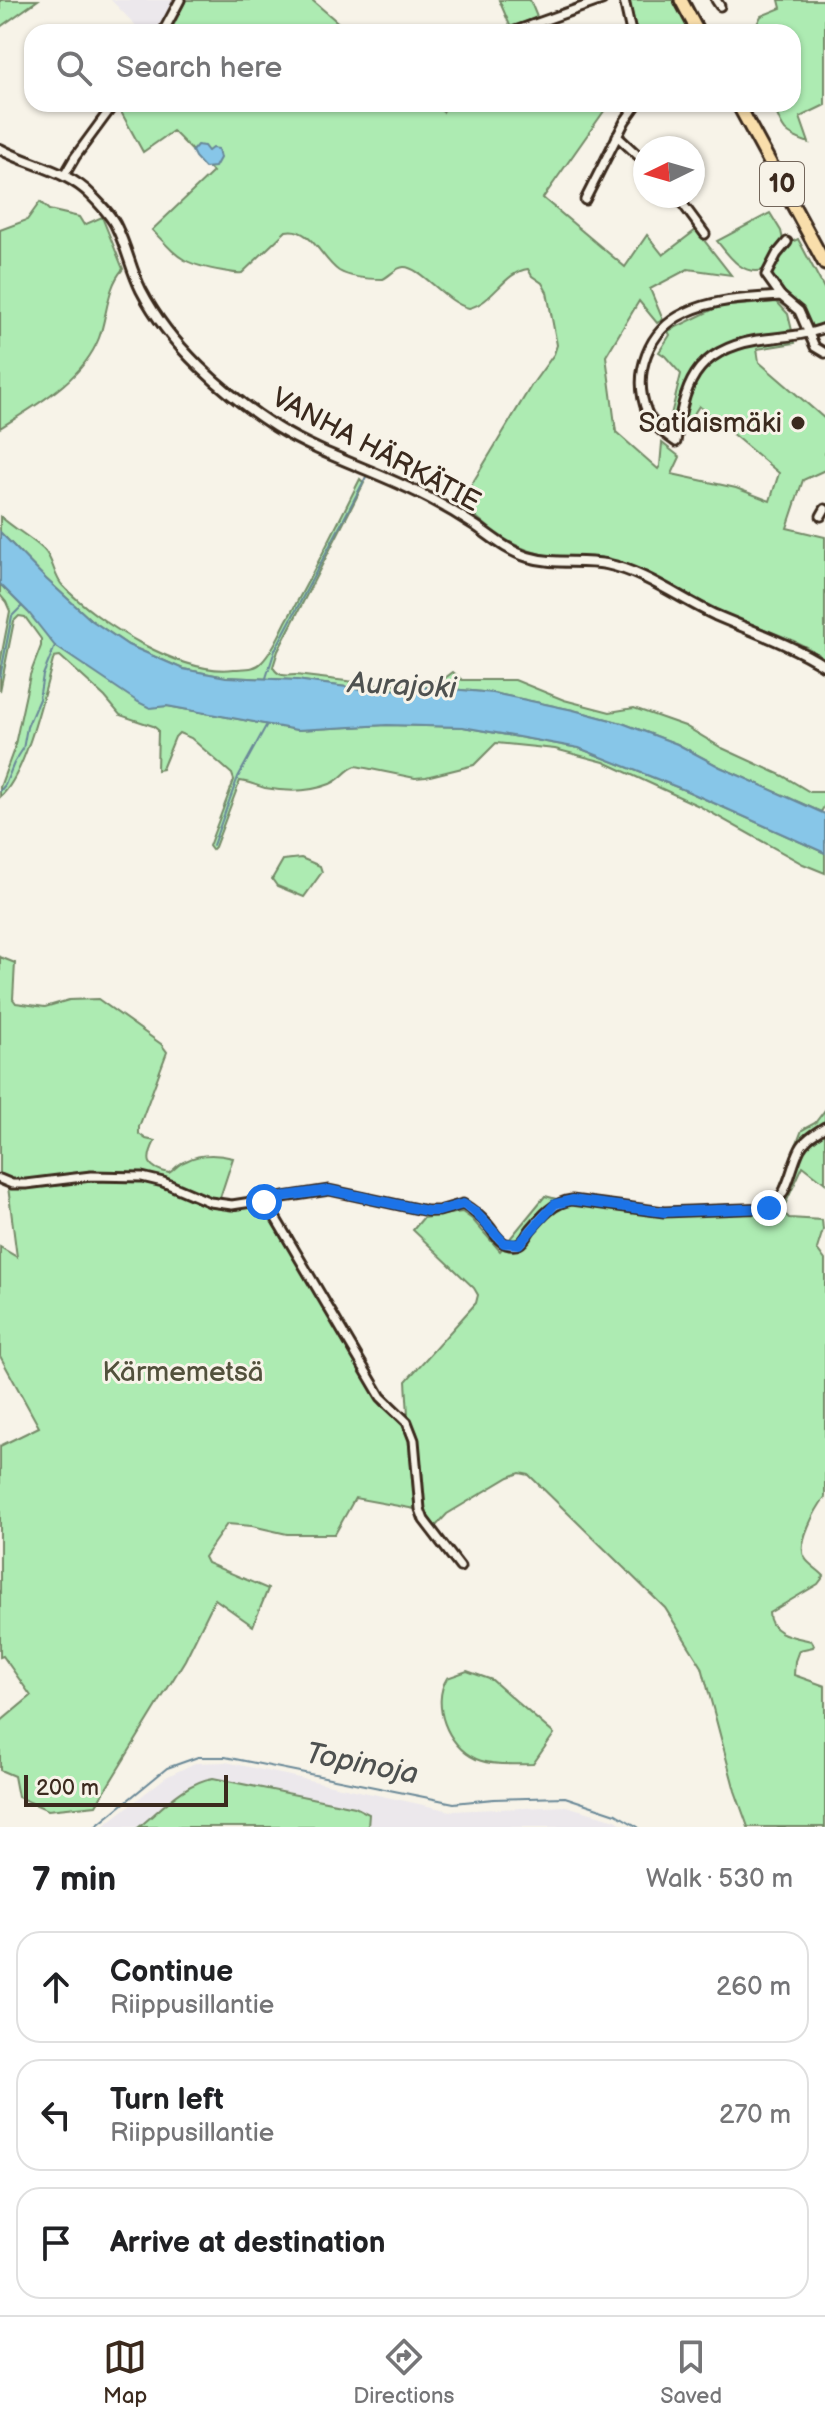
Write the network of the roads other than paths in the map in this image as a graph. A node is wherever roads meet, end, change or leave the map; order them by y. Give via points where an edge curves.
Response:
1 (180, 0) edge
2 (602, 0) edge
3 (624, 0) edge
4 (681, 0) edge
5 (167, 24) edge
6 (534, 24) edge
7 (629, 24) edge
8 (694, 24) edge
9 (108, 112) edge
10 (632, 112) edge
11 (742, 112) edge
12 (617, 136) junction
13 (0, 149) edge
14 (633, 151) edge
15 (64, 176) junction
16 (585, 200) dead end
17 (686, 208) edge
18 (705, 234) dead end
19 (787, 242) dead end
20 (825, 264) edge
21 (781, 296) junction
22 (825, 328) edge
23 (809, 333) junction
24 (825, 353) edge
25 (825, 666) edge
26 (825, 1127) edge
27 (0, 1179) edge
28 (264, 1202) junction
29 (460, 1567) dead end

1 - 5 street
2 - 6 street
3 - 7 street
4 - 8 highway
9 - 15 street
10 - 12 street
11 - 20 highway, 10
12 - 14 street
12 - 16 street
13 - 15 street, VANHA HÄRKÄTIE
15 - 25 street, VANHA HÄRKÄTIE via 91,194 116,224 142,292 179,344 235,398 279,428 429,498 526,557 606,564 634,574
17 - 18 street
19 - 21 street via 766,275
21 - 23 street via 799,311
21 - 23 street via 708,305 664,325 640,373 646,410 660,430 676,442 686,390 698,368 737,345
22 - 23 street
23 - 24 street via 815,347
26 - 28 street via 800,1147 785,1188 769,1208 664,1212 562,1201 519,1244 504,1243 463,1204 427,1211 329,1190
27 - 28 street via 26,1184 91,1176 142,1177 210,1202
28 - 29 street via 381,1397 411,1429 420,1509

